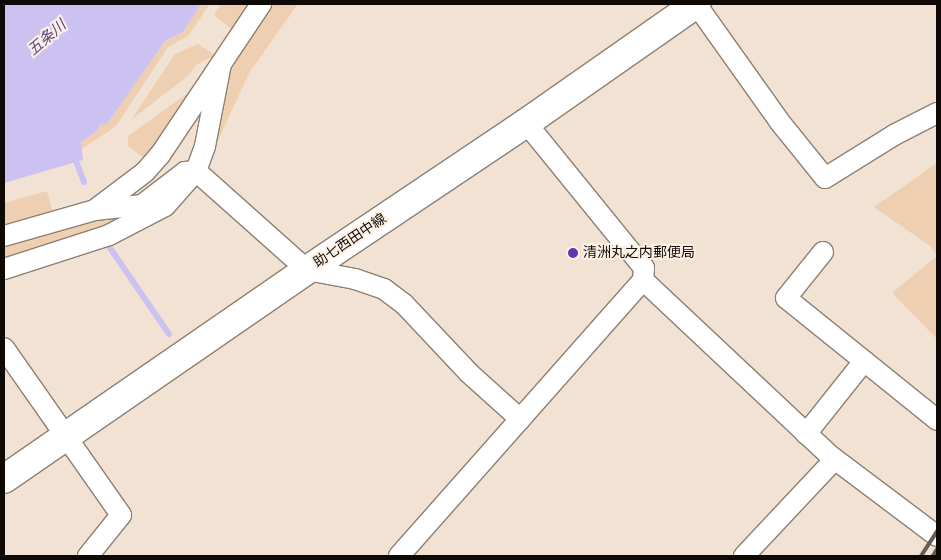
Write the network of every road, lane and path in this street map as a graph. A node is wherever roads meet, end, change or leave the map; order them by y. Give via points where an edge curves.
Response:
1 (261, 4) edge
2 (696, 4) edge
3 (221, 64) junction
4 (937, 113) edge
5 (526, 123) junction
6 (196, 171) junction
7 (94, 210) junction
8 (4, 236) edge
9 (822, 252) dead end
10 (4, 269) edge
11 (307, 270) junction
12 (643, 280) junction
13 (4, 348) edge
14 (864, 361) junction
15 (520, 419) junction
16 (937, 420) edge
17 (806, 434) junction
18 (66, 436) junction
19 (834, 460) junction
20 (4, 480) edge
21 (937, 536) edge
22 (88, 556) edge
23 (399, 556) edge
24 (744, 556) edge

1 - 3 street
2 - 4 street via 779,121 825,178
2 - 5 main road, 助七西田中線
3 - 6 street via 205,146
3 - 7 street via 160,155 144,172
5 - 11 main road, 助七西田中線
5 - 12 street via 644,268
6 - 7 street via 185,172 142,205
6 - 10 street via 165,206 141,220 109,235
6 - 11 street
7 - 8 street
9 - 14 street via 786,298
11 - 15 street via 355,279 384,289 404,304 469,373
11 - 18 main road, 助七西田中線
12 - 15 street
12 - 17 street
13 - 18 street
14 - 16 street
14 - 17 street
15 - 23 street
17 - 19 street
18 - 20 main road, 助七西田中線
18 - 22 street via 121,515
19 - 21 street
19 - 24 street

